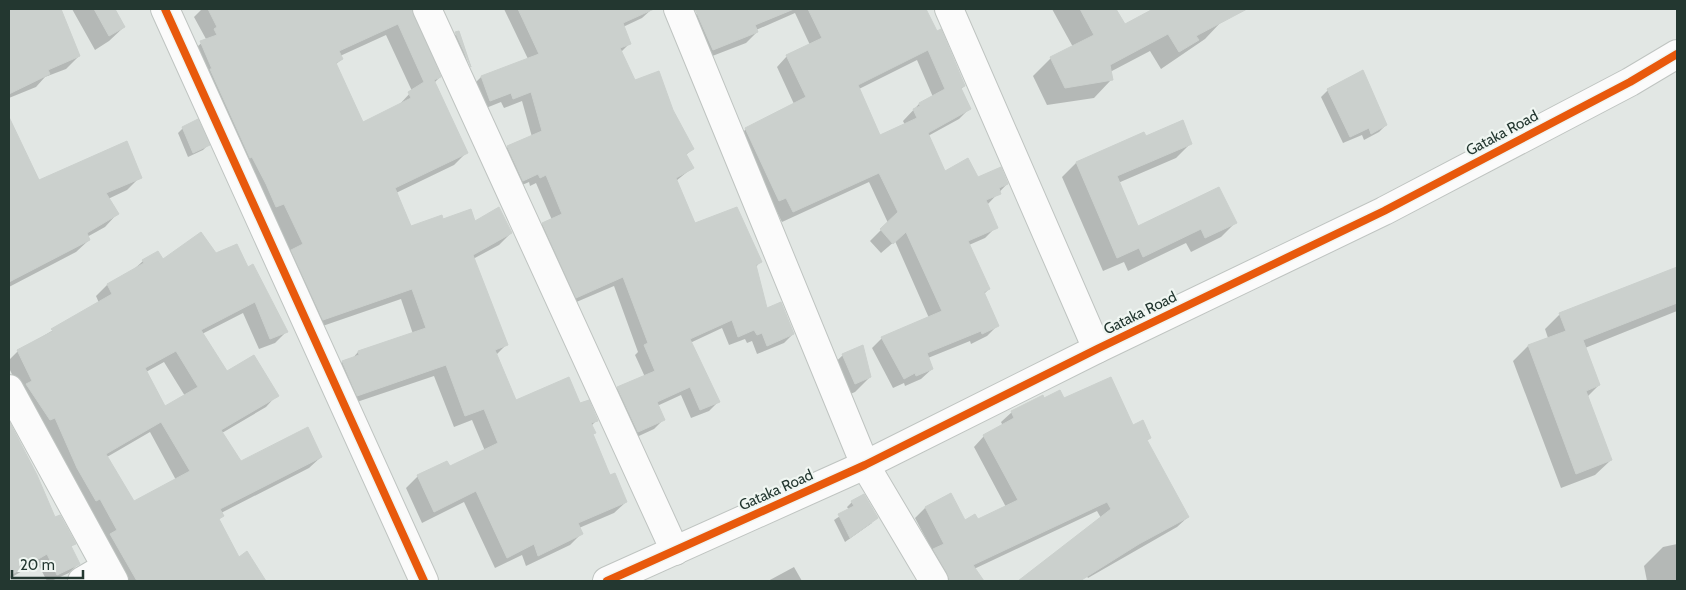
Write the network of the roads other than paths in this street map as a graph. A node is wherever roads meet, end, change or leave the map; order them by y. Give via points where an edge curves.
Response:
1 (165, 9) edge
2 (427, 9) edge
3 (678, 9) edge
4 (949, 9) edge
5 (1677, 54) edge
6 (1097, 349) junction
7 (9, 389) edge
8 (865, 465) junction
9 (675, 550) junction
10 (110, 574) edge
11 (82, 581) edge
12 (424, 581) edge
13 (607, 581) edge
14 (934, 581) edge

1 - 12 street
2 - 9 street
3 - 8 street
4 - 6 street
5 - 6 street, Gataka Road via 1384,211
6 - 8 street, Gataka Road
7 - 10 street
8 - 9 street, Gataka Road
8 - 14 street
9 - 13 street, Gataka Road
10 - 11 street

